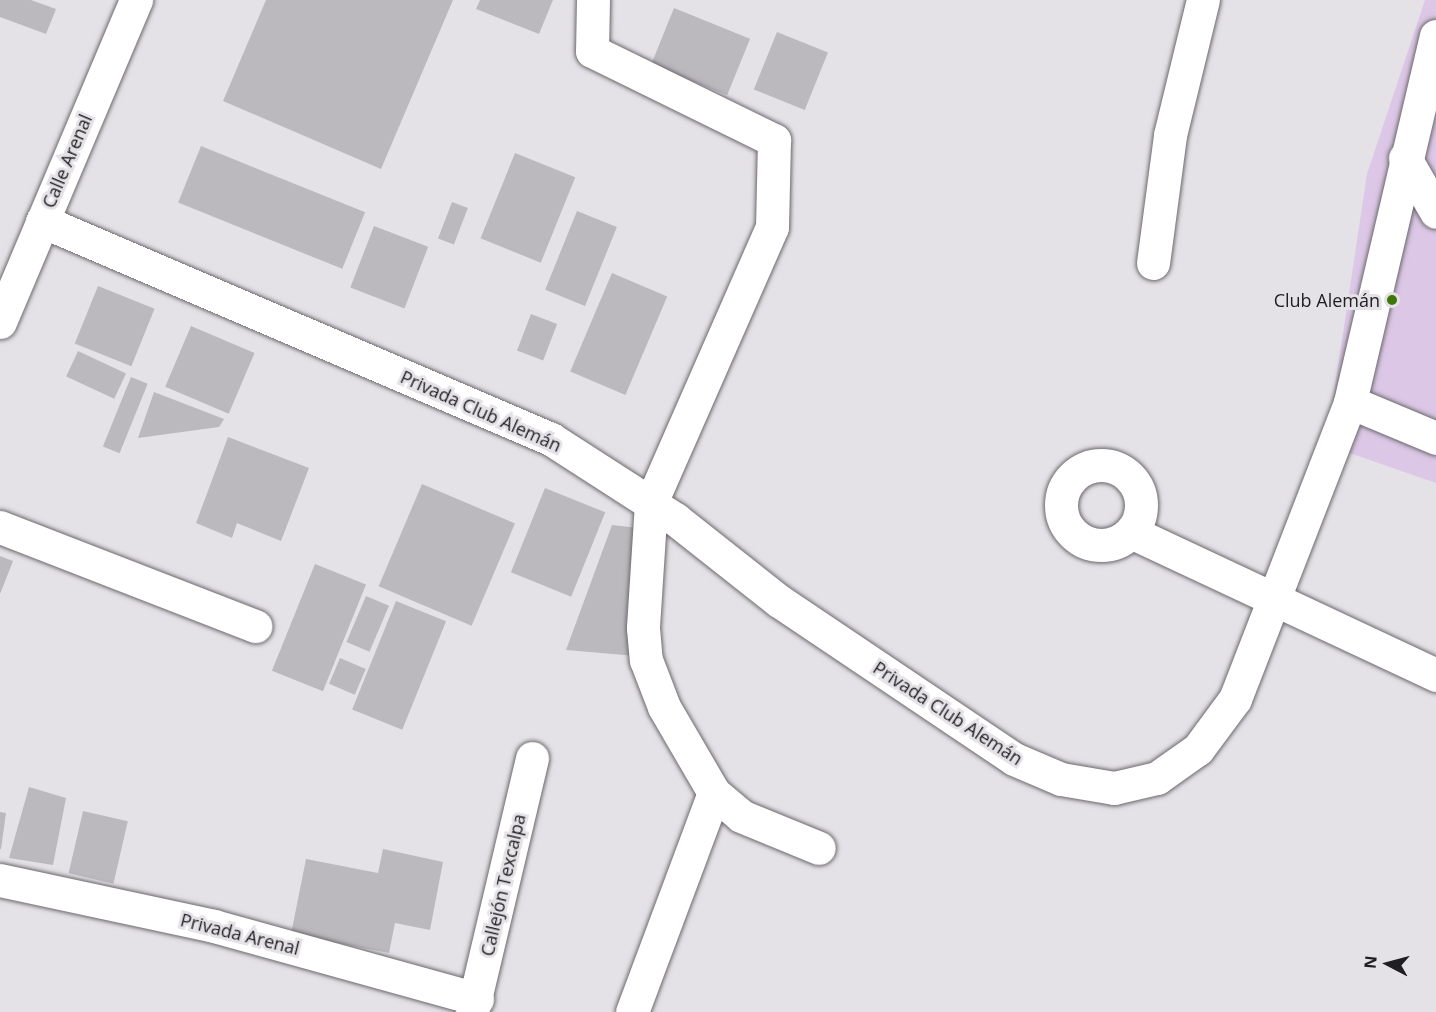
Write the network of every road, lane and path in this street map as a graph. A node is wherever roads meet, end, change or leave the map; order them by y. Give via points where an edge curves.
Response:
1 (136, 0) edge
2 (593, 0) edge
3 (1203, 0) edge
4 (1436, 36) edge
5 (1405, 158) junction
6 (1436, 212) edge
7 (42, 221) junction
8 (1153, 263) dead end
9 (0, 322) edge
10 (1350, 402) junction
11 (1436, 438) edge
12 (651, 503) junction
13 (0, 527) edge
14 (1133, 533) dead end
15 (1270, 602) junction
16 (255, 626) dead end
17 (1436, 675) edge
18 (532, 758) dead end
19 (714, 793) junction
20 (819, 849) dead end
21 (0, 880) edge
22 (475, 1005) edge
23 (632, 1012) edge

1 - 7 street, Calle Arenal
2 - 12 street via 591,51 774,140 772,227
3 - 8 street via 1170,135
4 - 5 street, Privada Club Alemán
5 - 6 street
5 - 10 street, Privada Club Alemán
7 - 9 street, Calle Arenal
7 - 12 street, Privada Club Alemán via 551,439
10 - 11 street
10 - 15 street, Privada Club Alemán
12 - 15 street, Privada Club Alemán via 779,601 1014,759 1061,779 1114,788 1158,778 1198,749 1236,699
12 - 19 street via 646,660 664,707
13 - 16 street
14 - 15 street
15 - 17 street
18 - 22 street, Callejón Texcalpa
19 - 20 street via 741,816
19 - 23 street
21 - 22 street, Privada Arenal via 214,926

